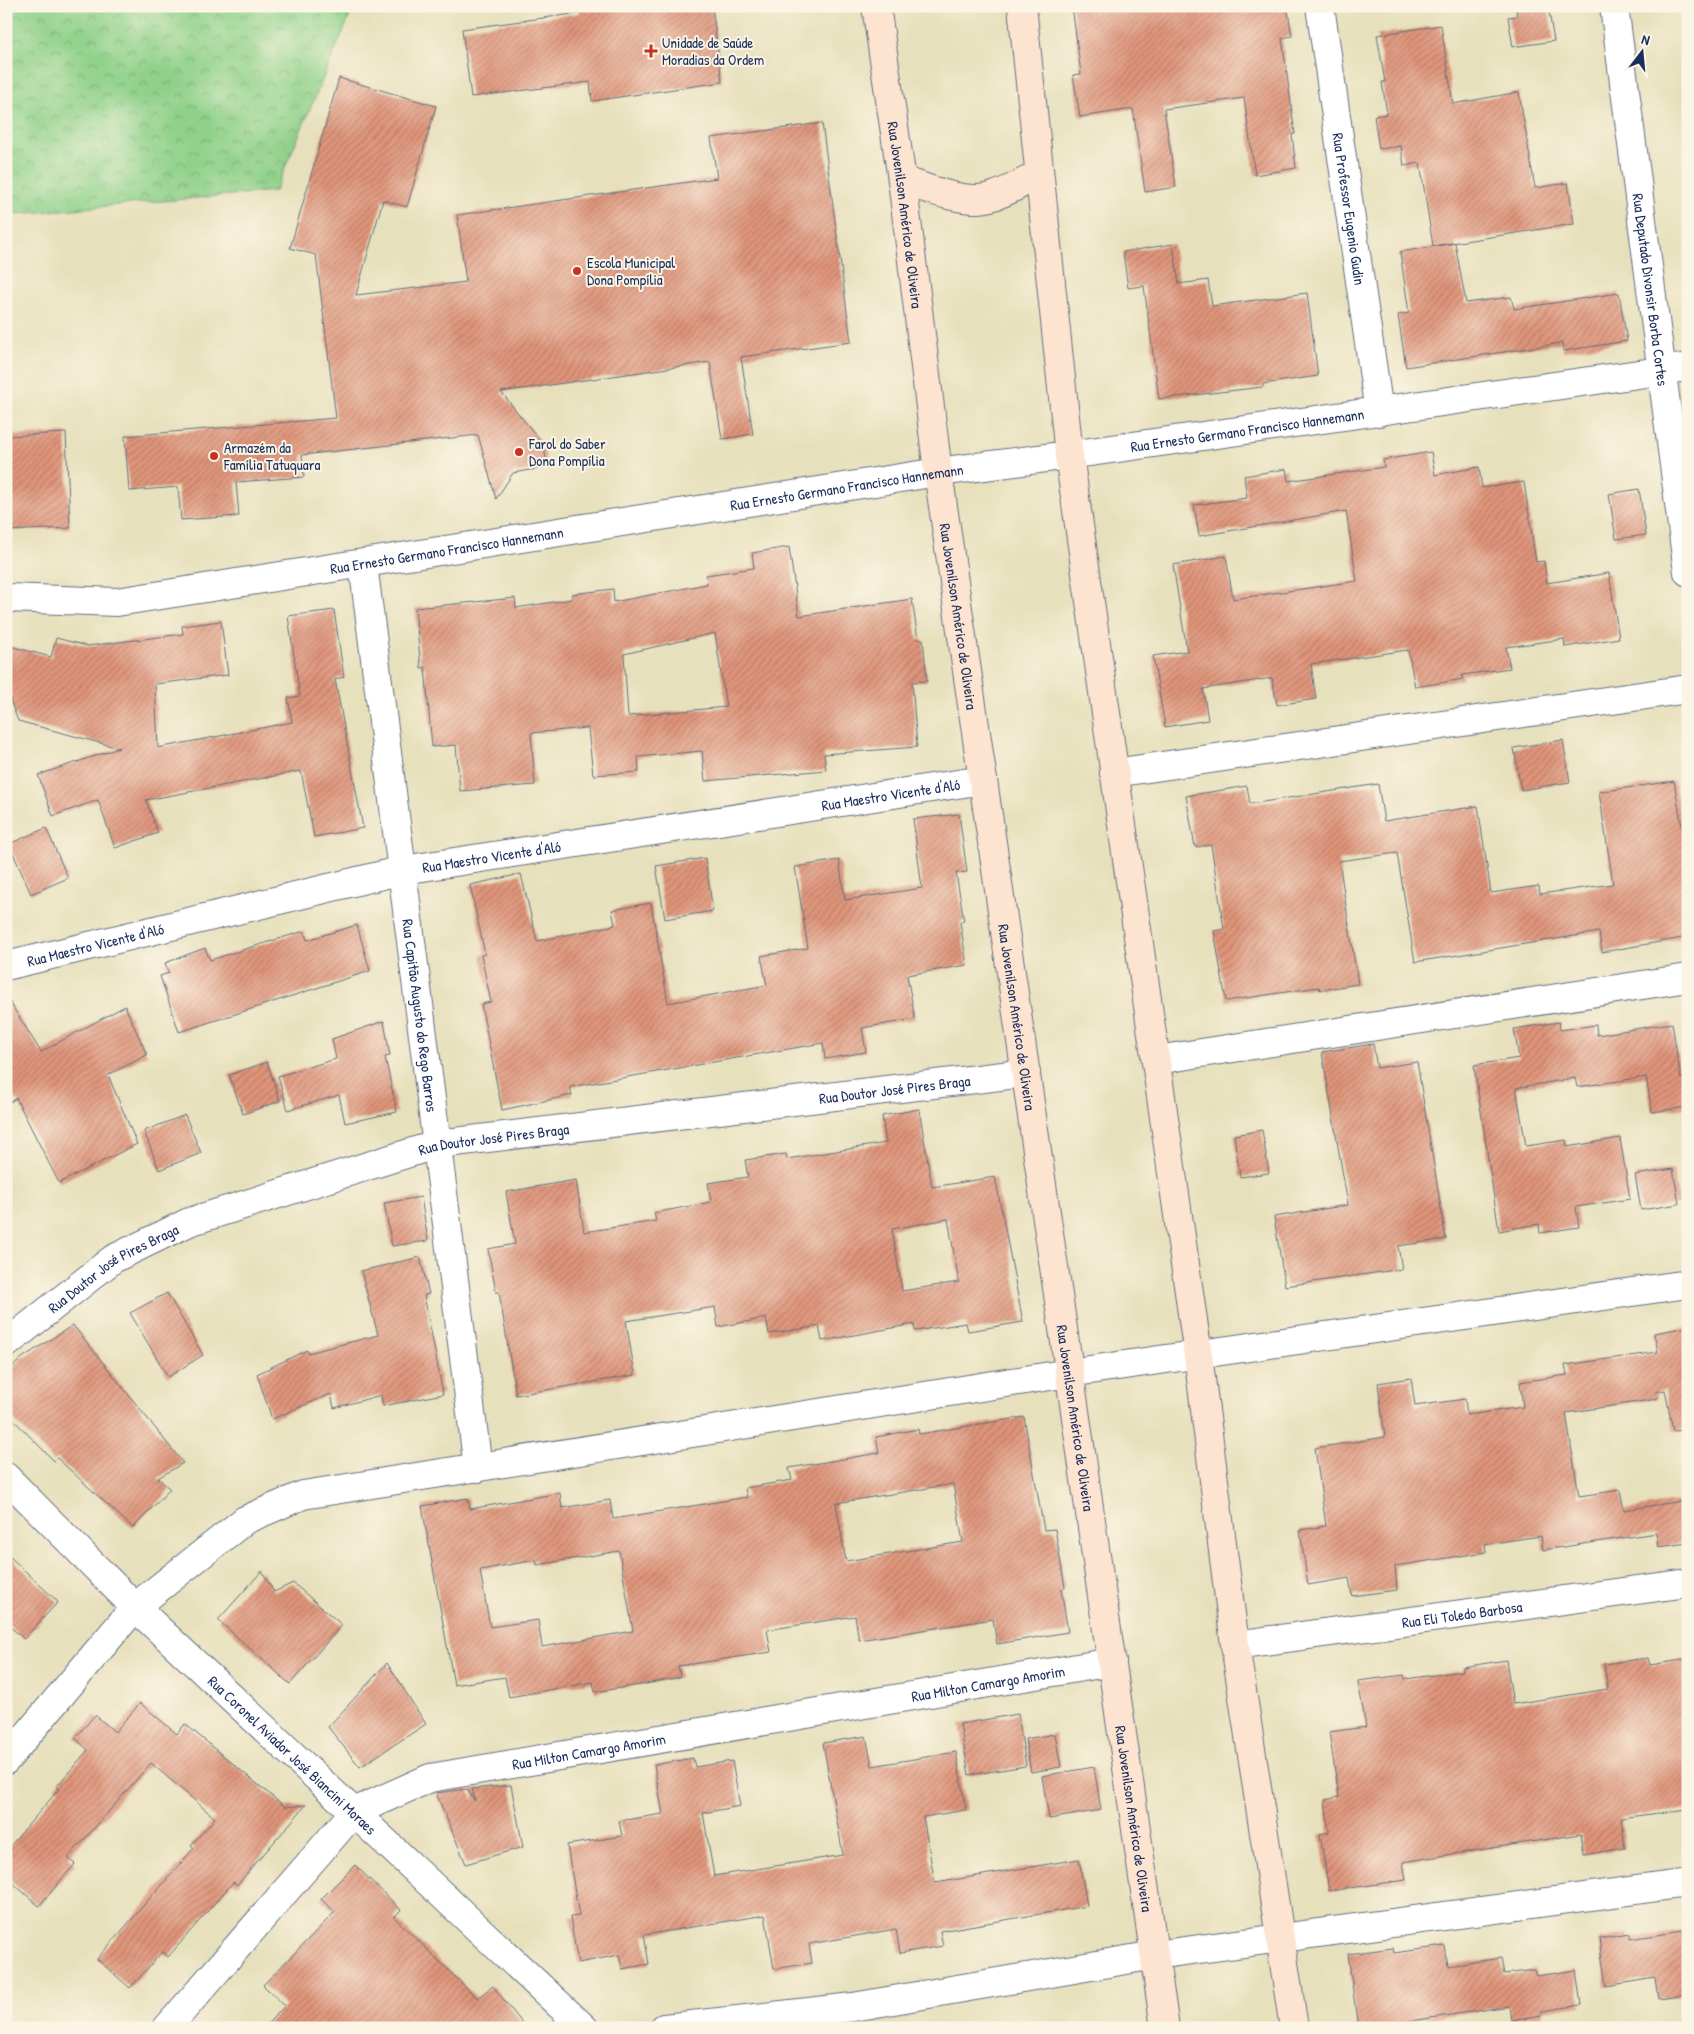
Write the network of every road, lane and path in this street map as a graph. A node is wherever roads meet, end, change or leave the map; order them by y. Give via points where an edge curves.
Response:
1 (876, 6) edge
2 (1022, 6) edge
3 (1320, 6) edge
4 (1614, 6) edge
5 (1040, 174) junction
6 (902, 180) junction
7 (1688, 367) edge
8 (1661, 370) junction
9 (1379, 412) junction
10 (1069, 455) junction
11 (938, 472) junction
12 (364, 564) junction
13 (1688, 572) edge
14 (6, 598) edge
15 (1688, 689) edge
16 (1114, 773) junction
17 (983, 780) junction
18 (403, 870) junction
19 (6, 966) edge
20 (1688, 978) edge
21 (1156, 1060) junction
22 (1026, 1073) junction
23 (438, 1144) junction
24 (1688, 1284) edge
25 (6, 1344) edge
26 (1198, 1355) junction
27 (1069, 1373) junction
28 (478, 1468) junction
29 (6, 1477) edge
30 (1688, 1583) edge
31 (134, 1607) junction
32 (1235, 1645) junction
33 (1112, 1662) junction
34 (6, 1760) edge
35 (354, 1812) junction
36 (1688, 1883) edge
37 (1282, 1939) junction
38 (1155, 1955) junction
39 (854, 2017) edge
40 (167, 2028) edge
41 (584, 2028) edge
42 (664, 2028) edge
43 (1165, 2028) edge
44 (1294, 2028) edge

1 - 6 main road, Rua Jovenilson Américo de Oliveira
2 - 5 main road
3 - 9 street, Rua Professor Eugenio Gudin
4 - 8 street, Rua Deputado Divonsir Borba Cortes
5 - 6 main road via 1010,190 984,198 950,196
5 - 10 main road
6 - 11 main road, Rua Jovenilson Américo de Oliveira
7 - 8 street, Rua Ernesto Germano Francisco Hannemann
8 - 9 street, Rua Ernesto Germano Francisco Hannemann
8 - 13 street, Rua Deputado Divonsir Borba Cortes
9 - 10 street, Rua Ernesto Germano Francisco Hannemann
10 - 11 street, Rua Ernesto Germano Francisco Hannemann
10 - 16 main road
11 - 12 street, Rua Ernesto Germano Francisco Hannemann
11 - 17 main road, Rua Jovenilson Américo de Oliveira
12 - 14 street, Rua Ernesto Germano Francisco Hannemann via 117,602
12 - 18 street, Rua Capitão Augusto do Rego Barros
15 - 16 street
16 - 21 main road
17 - 18 street, Rua Maestro Vicente d'Aló
17 - 22 main road, Rua Jovenilson Américo de Oliveira
18 - 19 street, Rua Maestro Vicente d'Aló
18 - 23 street, Rua Capitão Augusto do Rego Barros
20 - 21 street
21 - 26 main road
22 - 23 street, Rua Doutor José Pires Braga
22 - 27 main road, Rua Jovenilson Américo de Oliveira
23 - 25 street, Rua Doutor José Pires Braga via 190,1222 113,1259
23 - 28 street, Rua Capitão Augusto do Rego Barros
24 - 26 street
26 - 27 street
26 - 32 main road
27 - 28 street
27 - 33 main road, Rua Jovenilson Américo de Oliveira
28 - 31 street via 303,1495 246,1520
29 - 31 street, Rua Coronel Aviador José Biancini Moraes
30 - 32 street, Rua Eli Toledo Barbosa
31 - 34 street
31 - 35 street, Rua Coronel Aviador José Biancini Moraes
32 - 37 main road
33 - 35 street, Rua Milton Camargo Amorim via 430,1778
33 - 38 main road, Rua Jovenilson Américo de Oliveira
35 - 40 street, Rua Milton Camargo Amorim
35 - 41 street, Rua Coronel Aviador José Biancini Moraes
36 - 37 street
37 - 38 street
37 - 44 main road
38 - 39 street
38 - 43 main road, Rua Jovenilson Américo de Oliveira
39 - 42 street

